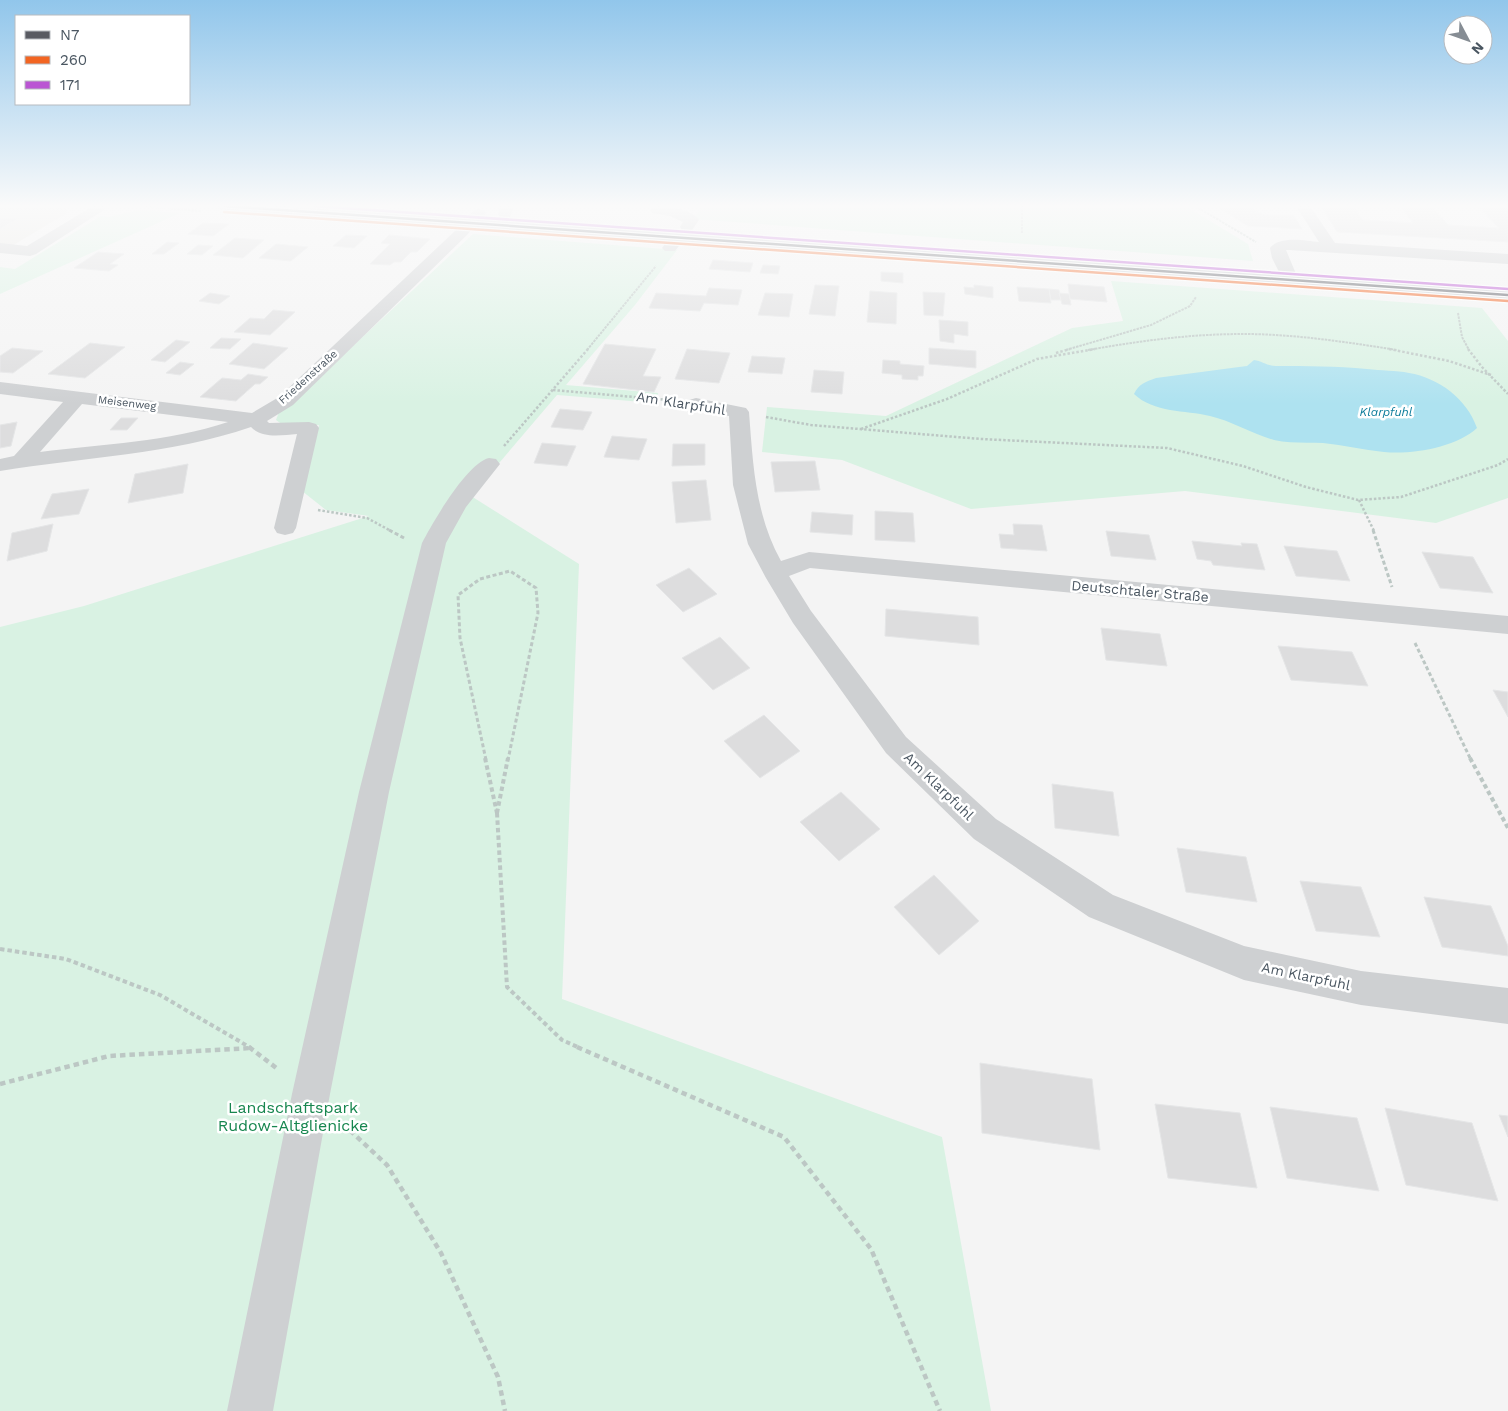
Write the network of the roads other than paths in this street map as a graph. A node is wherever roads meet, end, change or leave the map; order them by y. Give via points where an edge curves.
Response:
1 (419, 272) edge
2 (1252, 272) edge
3 (1288, 274) junction
4 (1508, 282) edge
5 (1508, 296) edge
6 (0, 388) edge
7 (78, 397) junction
8 (696, 404) road end
9 (255, 419) junction
10 (21, 462) junction
11 (489, 464) road end
12 (0, 466) edge
13 (285, 528) dead end
14 (774, 572) junction
15 (1508, 625) edge
16 (1508, 1006) edge
17 (250, 1411) edge

1 - 9 street, Friedenstraße via 286,400
2 - 3 main road
3 - 4 main road
3 - 5 main road
6 - 7 street, Meisenweg
7 - 9 street, Meisenweg
7 - 10 street
8 - 14 street, Am Klarpfuhl via 739,412 744,485 760,544
9 - 10 street, Friedenstraße via 178,440
9 - 13 street, Meisenweg via 264,429 309,428
10 - 12 street, Friedenstraße
11 - 17 street via 472,482 443,524 434,544 374,792
14 - 15 street, Deutschtaler Straße via 809,560
14 - 16 street, Am Klarpfuhl via 802,617 896,745 985,829 1101,906 1244,963 1361,988

